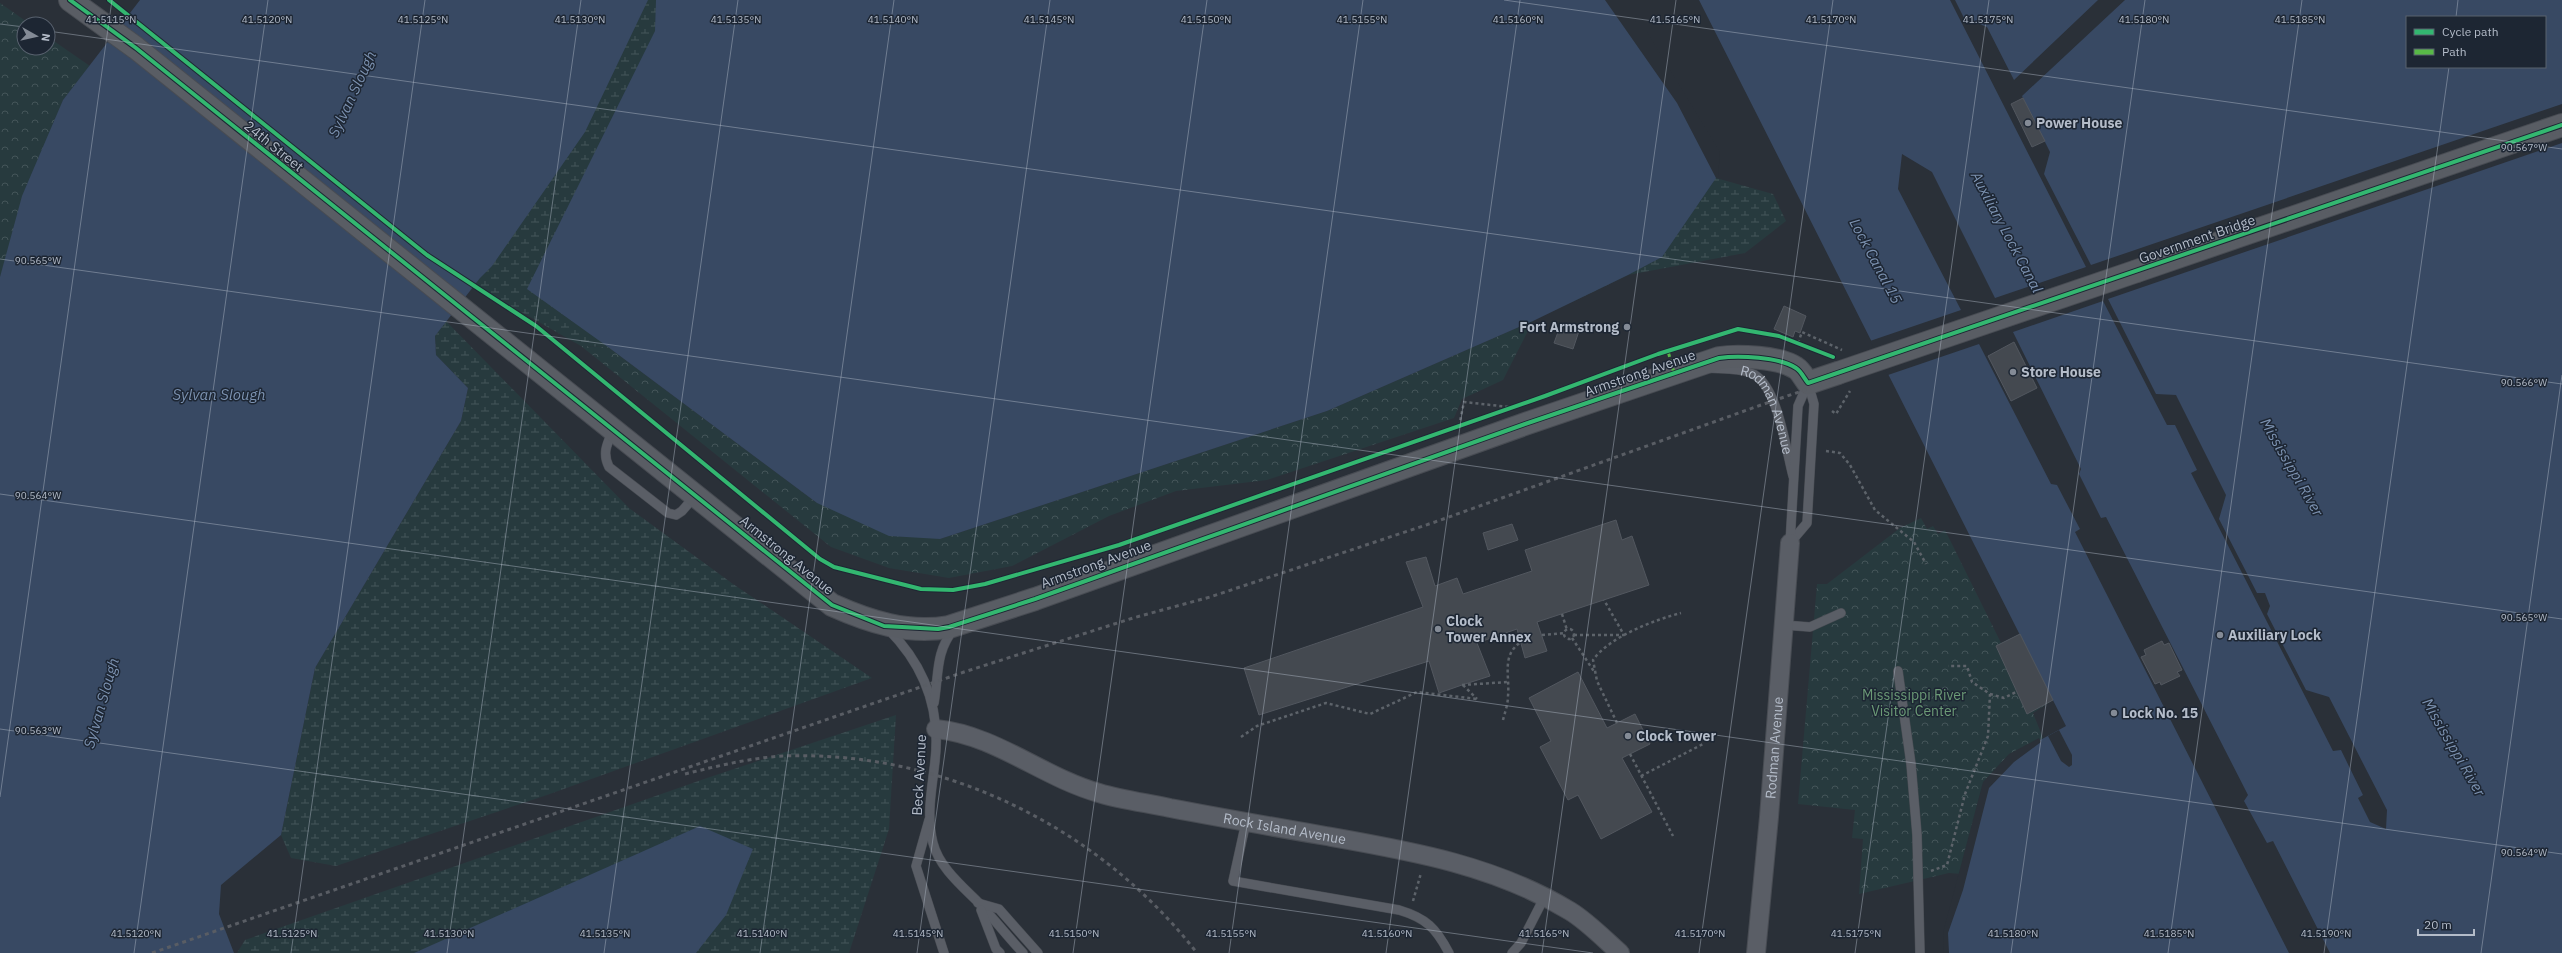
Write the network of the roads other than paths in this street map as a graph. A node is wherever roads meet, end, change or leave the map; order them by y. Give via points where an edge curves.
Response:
1 (70, 0) edge
2 (2562, 125) edge
3 (462, 311) joint
4 (1694, 366) junction
5 (1808, 383) junction
6 (613, 430) junction
7 (1792, 476) junction
8 (696, 495) junction
9 (1790, 543) junction
10 (1840, 613) dead end
11 (958, 624) junction
12 (1784, 625) junction
13 (884, 626) junction
14 (1898, 672) dead end
15 (934, 705) junction
16 (936, 729) junction
17 (930, 815) junction
18 (1246, 822) junction
19 (1544, 896) junction
20 (978, 903) junction
21 (944, 953) edge
22 (1000, 953) edge
23 (1023, 953) edge
24 (1038, 953) edge
25 (1449, 953) edge
26 (1512, 953) edge
27 (1620, 953) edge
28 (1756, 953) edge
29 (1920, 953) edge

1 - 3 street, 24th Street via 136,48
2 - 5 street, Government Bridge, bridge
3 - 6 street, Armstrong Avenue
4 - 5 street, Armstrong Avenue via 1728,356 1782,361 1798,369
4 - 7 lane, Rodman Avenue via 1747,372 1764,382 1774,405
4 - 11 street, Armstrong Avenue
5 - 7 lane, Rodman Avenue via 1798,406
5 - 9 lane, Rodman Avenue via 1814,404 1807,523
6 - 8 street, Armstrong Avenue
6 - 8 lane via 604,450 605,459 615,472 668,513 676,515
7 - 9 lane, Rodman Avenue
8 - 13 street, Armstrong Avenue via 832,605
9 - 12 street, Rodman Avenue
10 - 12 lane via 1810,627
11 - 13 street, Armstrong Avenue via 938,629
11 - 15 lane, Beck Avenue via 944,641 940,654
12 - 28 street, Rodman Avenue
13 - 15 lane, Beck Avenue via 904,645 916,664
14 - 29 lane via 1911,764 1917,835
15 - 16 lane, Beck Avenue
16 - 17 lane, Beck Avenue
16 - 18 street, Rock Island Avenue via 955,731 990,743 1073,785 1100,794
17 - 20 lane, Beck Avenue via 933,844 961,886
17 - 21 lane via 916,866
18 - 19 street, Rock Island Avenue via 1433,856 1501,877
18 - 25 lane via 1233,881 1420,916 1439,933
19 - 26 lane via 1521,943
19 - 27 street, Rock Island Avenue via 1572,912
20 - 22 lane via 996,949
20 - 23 lane, Beck Avenue
20 - 24 lane via 999,909

